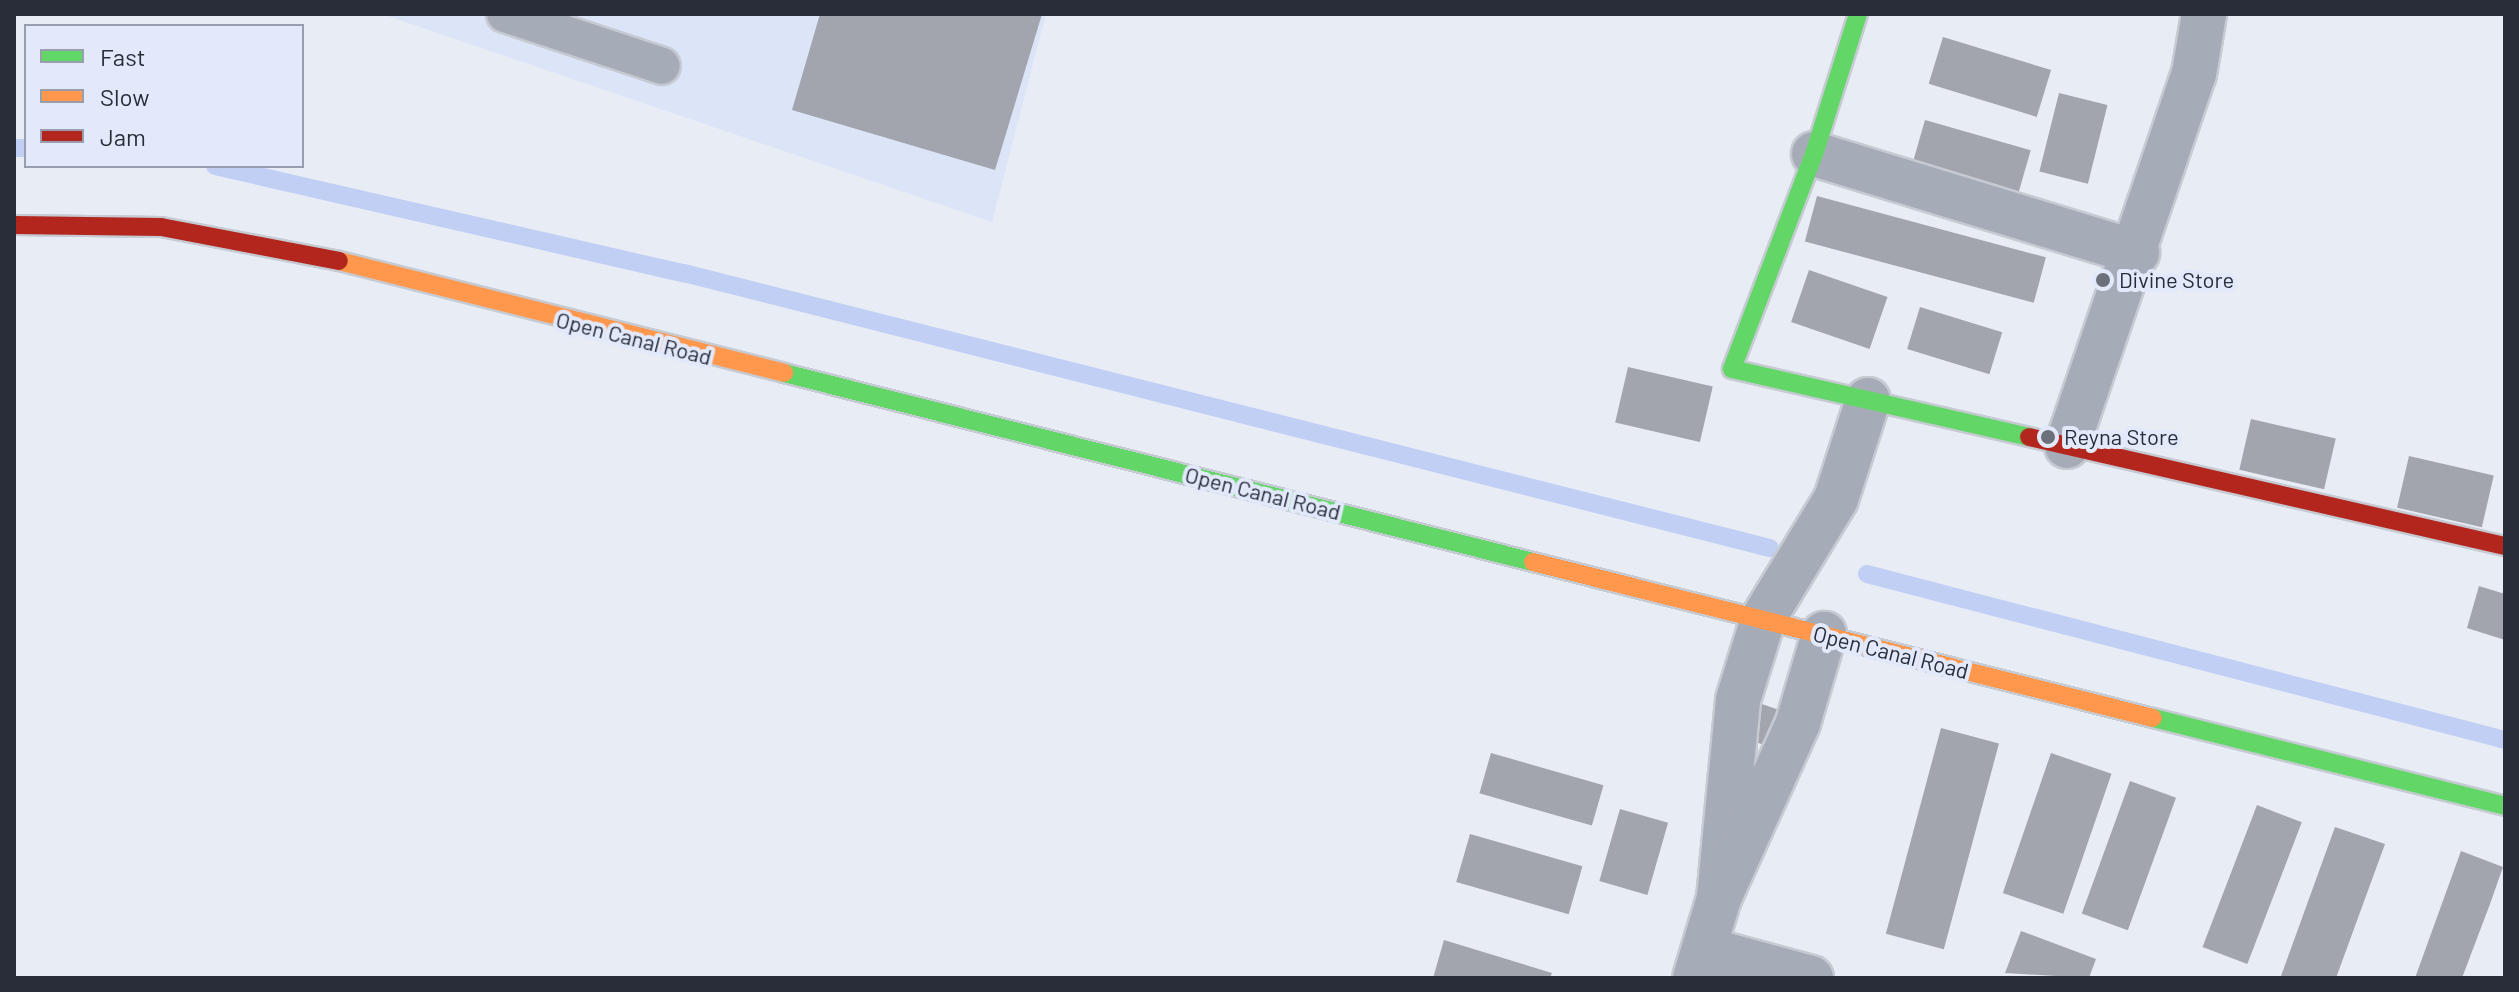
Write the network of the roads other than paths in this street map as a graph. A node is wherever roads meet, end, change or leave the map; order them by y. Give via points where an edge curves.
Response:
1 (505, 14) edge
2 (1858, 14) edge
3 (2204, 14) edge
4 (662, 66) dead end
5 (1814, 154) junction
6 (14, 225) edge
7 (2137, 253) junction
8 (1868, 400) junction
9 (2067, 446) junction
10 (2505, 546) edge
11 (1763, 619) junction
12 (1824, 634) junction
13 (2505, 806) edge
14 (1719, 898) junction
15 (1699, 964) edge
16 (1811, 978) edge

1 - 4 lane
2 - 5 street
3 - 7 street via 2194,74
5 - 7 street
5 - 8 street via 1732,369
6 - 11 street, Open Canal Road via 161,227 277,246
7 - 9 street
8 - 9 street
8 - 11 street via 1836,499
9 - 10 street
11 - 12 street, Open Canal Road
11 - 14 street via 1738,700
12 - 13 street, Open Canal Road
12 - 14 street via 1798,723
14 - 15 street
15 - 16 street

